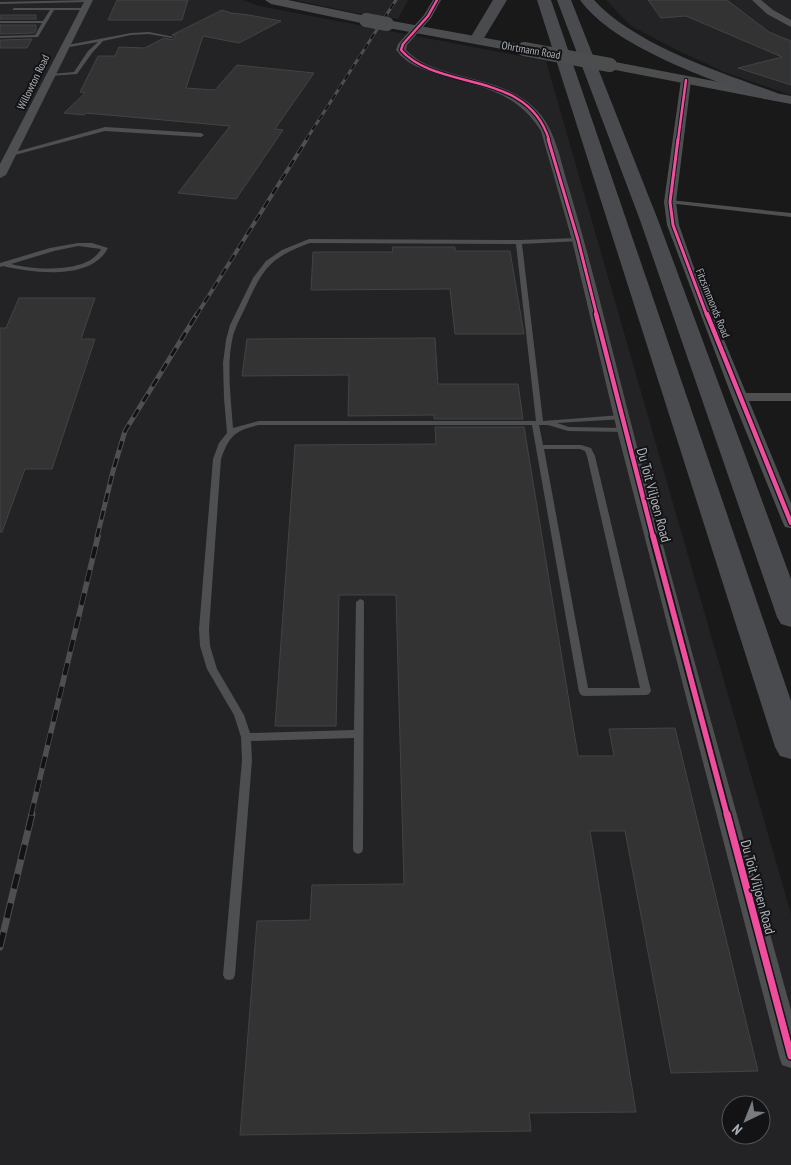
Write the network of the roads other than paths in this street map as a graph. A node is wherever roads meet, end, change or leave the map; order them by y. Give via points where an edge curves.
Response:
1 (271, 0) edge
2 (437, 0) edge
3 (500, 0) edge
4 (544, 0) edge
5 (564, 0) edge
6 (587, 0) edge
7 (756, 0) edge
8 (0, 3) edge
9 (87, 3) edge
10 (14, 9) dead end
11 (53, 9) junction
12 (428, 16) junction
13 (0, 22) edge
14 (46, 22) junction
15 (791, 24) edge
16 (392, 25) junction
17 (416, 29) junction
18 (0, 37) edge
19 (172, 37) dead end
20 (101, 40) junction
21 (476, 40) junction
22 (64, 47) junction
23 (681, 60) junction
24 (51, 74) junction
25 (686, 80) junction
26 (771, 96) junction
27 (791, 100) edge
28 (200, 135) dead end
29 (11, 154) junction
30 (0, 174) edge
31 (670, 202) junction
32 (791, 215) edge
33 (578, 240) junction
34 (519, 242) junction
35 (1, 265) edge
36 (739, 397) junction
37 (791, 398) edge
38 (541, 423) junction
39 (623, 423) junction
40 (230, 432) junction
41 (540, 447) junction
42 (791, 523) edge
43 (360, 602) dead end
44 (791, 617) edge
45 (359, 734) junction
46 (246, 737) junction
47 (791, 747) edge
48 (358, 849) dead end
49 (229, 975) dead end
50 (791, 1056) edge

1 - 16 main road, Ohrtmann Road, bridge
2 - 12 street
3 - 21 highway
4 - 47 highway
5 - 44 highway via 649,220
6 - 23 highway via 610,24
7 - 15 street
8 - 9 lane
9 - 11 lane
9 - 22 street, Willowton Road
10 - 11 lane
11 - 14 lane
12 - 16 main road
12 - 17 street
13 - 14 lane
14 - 18 lane via 34,36
16 - 17 main road, Ohrtmann Road
17 - 21 main road, Ohrtmann Road
17 - 33 street, Du Toit Viljoen Road via 402,50 415,63 512,95 538,116 546,131
19 - 20 lane via 140,34
20 - 22 lane
20 - 24 lane via 75,73
21 - 25 main road, Ohrtmann Road, bridge
22 - 24 street, Willowton Road
23 - 25 highway via 690,72
23 - 26 highway
24 - 29 street, Willowton Road
25 - 26 main road, Ohrtmann Road
25 - 31 street, Fitzsimmonds Road
26 - 27 main road, Ohrtmann Road
28 - 29 lane via 105,129
29 - 30 street, Willowton Road
31 - 32 lane
31 - 36 street, Fitzsimmonds Road via 673,225 684,257
33 - 34 lane
33 - 39 street, Du Toit Viljoen Road
34 - 38 lane
34 - 40 lane via 309,241 285,249 257,274 229,339
35 - 35 lane via 77,243 106,248 98,258 64,270 31,270
36 - 37 street
36 - 42 street, Fitzsimmonds Road
38 - 39 lane via 557,420
38 - 39 lane via 568,429
38 - 40 lane via 259,423
38 - 41 lane
39 - 50 street, Du Toit Viljoen Road
40 - 46 lane via 217,459 204,629 212,669 239,714
41 - 41 lane via 584,692 646,691 591,456 588,450 581,448
43 - 45 lane
45 - 46 lane
45 - 48 lane
46 - 49 lane via 247,760

